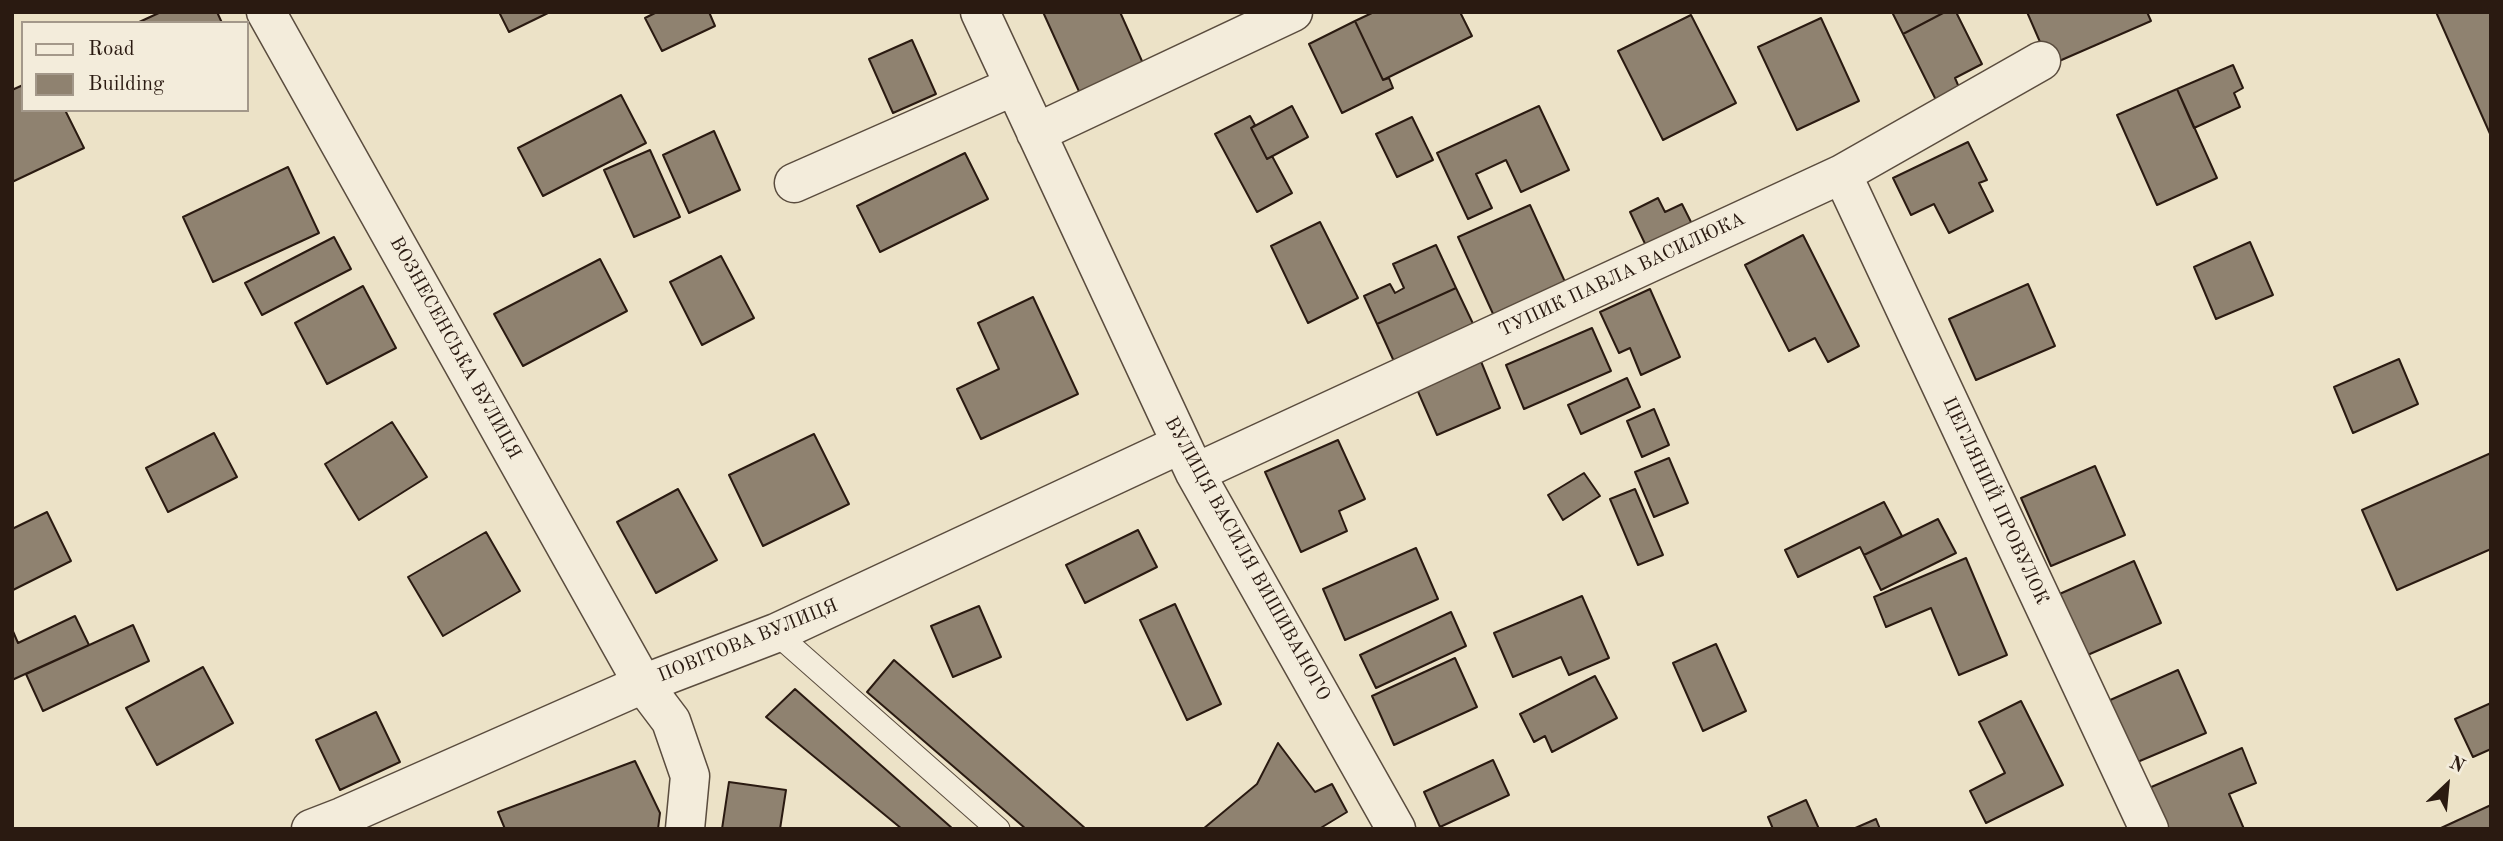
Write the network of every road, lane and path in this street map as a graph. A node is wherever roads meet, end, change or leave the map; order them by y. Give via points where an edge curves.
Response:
1 (266, 12) edge
2 (980, 12) edge
3 (1293, 12) edge
4 (2041, 61) dead end
5 (1014, 86) junction
6 (1036, 133) junction
7 (1842, 174) junction
8 (794, 183) dead end
9 (1188, 458) junction
10 (776, 633) junction
11 (643, 684) junction
12 (311, 829) edge
13 (685, 829) edge
14 (998, 829) edge
15 (1396, 829) edge
16 (2149, 829) edge

1 - 11 street, ВОЗНЕСЕНСЬКА ВУЛИЦЯ
2 - 5 street, ВУЛИЦЯ ВАСИЛЯ ВИШИВАНОГО
3 - 6 street
4 - 7 street, ТУПИК ПАВЛА ВАСИЛЮКА
5 - 6 street, ВУЛИЦЯ ВАСИЛЯ ВИШИВАНОГО
5 - 8 street
6 - 9 street, ВУЛИЦЯ ВАСИЛЯ ВИШИВАНОГО
7 - 9 street, ТУПИК ПАВЛА ВАСИЛЮКА
7 - 16 street, ЦЕГЛЯНИЙ ПРОВУЛОК
9 - 10 street, ПОВІТОВА ВУЛИЦЯ
9 - 15 street, ВУЛИЦЯ ВАСИЛЯ ВИШИВАНОГО
10 - 11 street, ПОВІТОВА ВУЛИЦЯ
10 - 14 lane
11 - 12 street, ПОВІТОВА ВУЛИЦЯ
11 - 13 street, ВОЗНЕСЕНСЬКА ВУЛИЦЯ via 671,721 690,776

